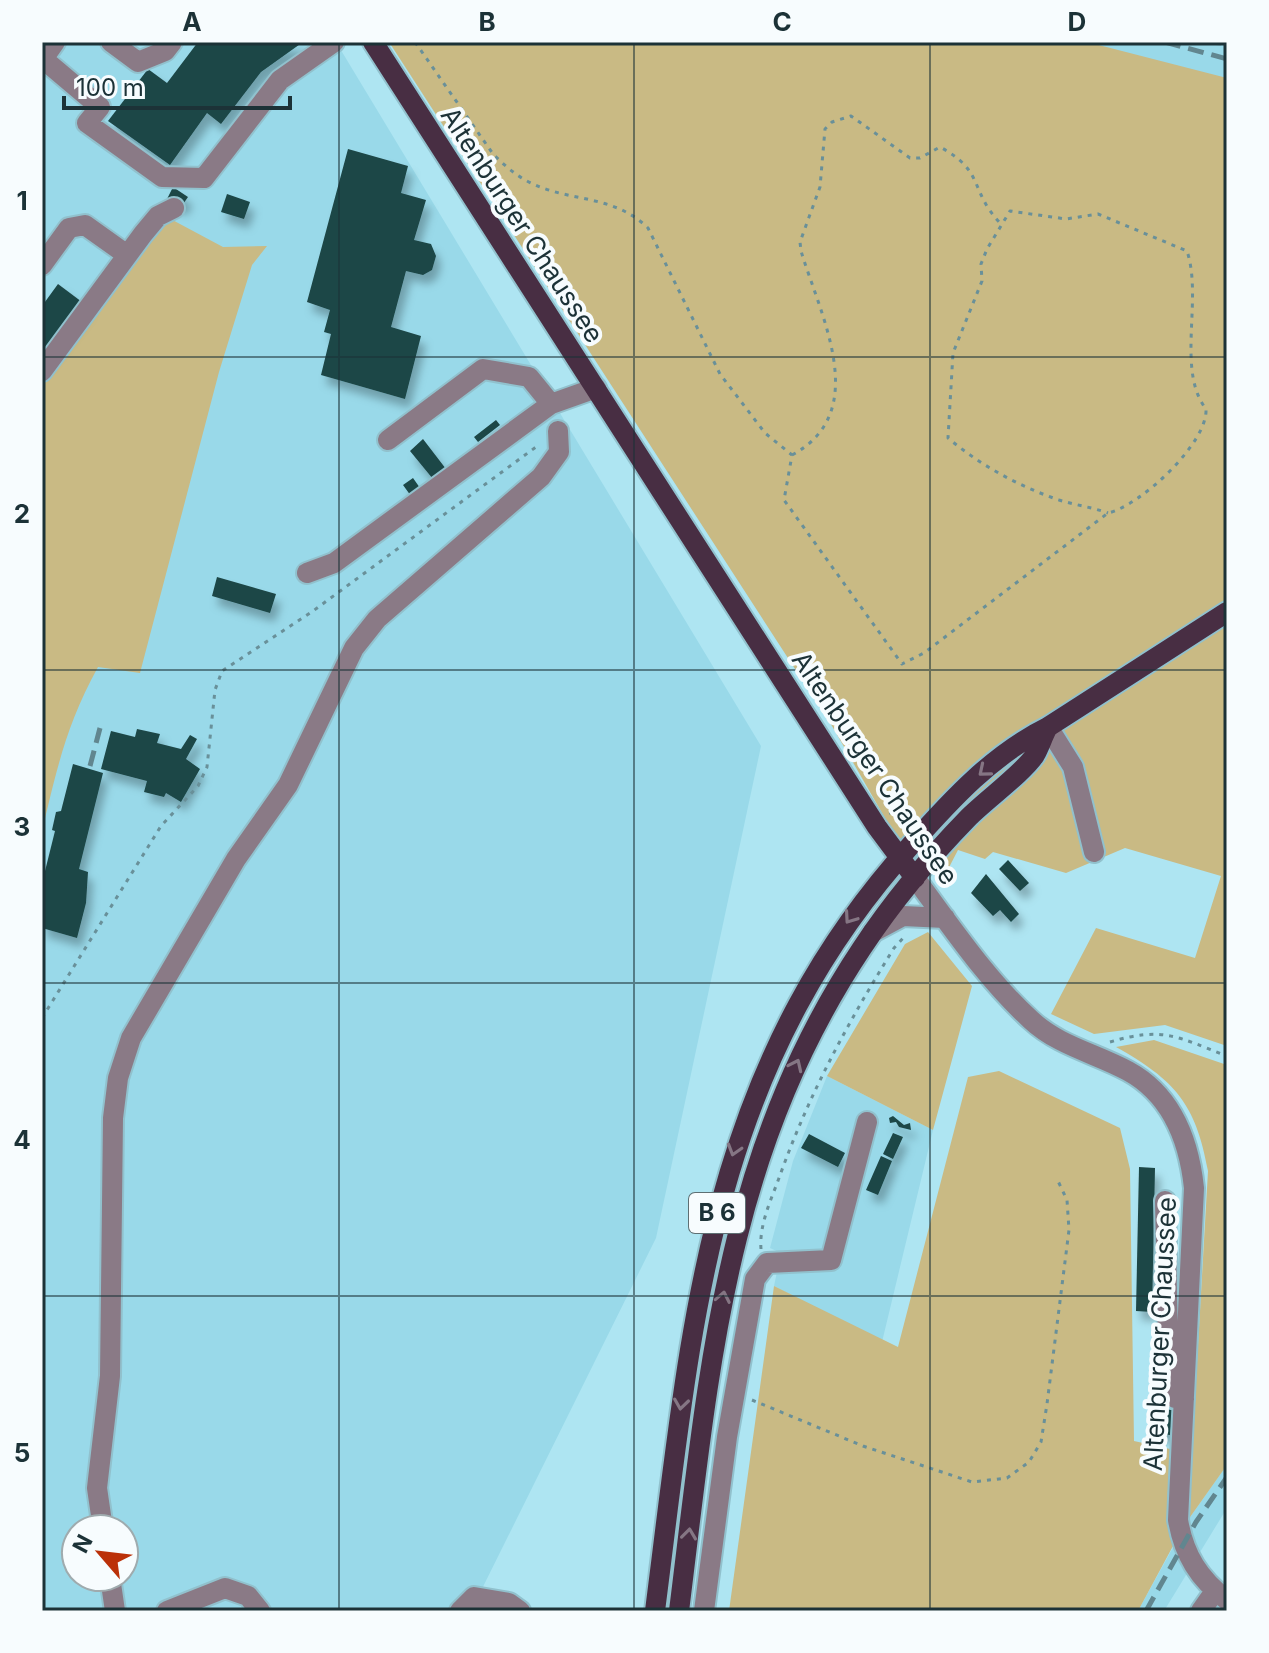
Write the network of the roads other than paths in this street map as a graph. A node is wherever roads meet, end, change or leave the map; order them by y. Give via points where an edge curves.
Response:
1 (55, 42) edge
2 (111, 42) edge
3 (172, 42) edge
4 (334, 42) edge
5 (373, 42) edge
6 (42, 58) edge
7 (174, 208) dead end
8 (127, 255) junction
9 (42, 265) edge
10 (42, 371) edge
11 (596, 388) junction
12 (551, 404) junction
13 (558, 431) road end
14 (388, 440) dead end
15 (307, 573) dead end
16 (1227, 612) edge
17 (1048, 727) junction
18 (1094, 852) dead end
19 (899, 857) junction
20 (915, 878) junction
21 (945, 918) junction
22 (873, 932) junction
23 (867, 1122) dead end
24 (1165, 1201) dead end
25 (1184, 1399) junction
26 (101, 1513) edge
27 (1221, 1596) edge
28 (167, 1611) edge
29 (260, 1611) edge
30 (460, 1611) edge
31 (520, 1611) edge
32 (655, 1611) edge
33 (679, 1611) edge
34 (704, 1611) edge
35 (1201, 1611) edge

1 - 6 street
2 - 3 street via 138,62 165,51
4 - 6 street via 280,80 204,178 162,177 87,123 100,107
5 - 11 main road, Altenburger Chaussee
7 - 8 street via 158,216
8 - 9 street via 85,225 69,228
8 - 10 street
11 - 12 street
11 - 19 main road, Altenburger Chaussee
12 - 14 street via 529,377 483,369
12 - 15 street via 334,563
13 - 26 street via 559,452 541,477 377,619 354,648 288,785 236,859 131,1038 113,1118 110,1376 97,1488
16 - 17 main road, B 6
17 - 18 street via 1073,767
17 -> 19 main road, B 6 via 1021,740 971,781
17 - 20 main road, B 6 via 1034,757 969,817
19 - 20 main road, Altenburger Chaussee
19 -> 32 main road, B 6 via 852,915 803,992 738,1138 699,1295
20 - 21 street, Altenburger Chaussee
20 - 22 main road, B 6
21 - 22 street via 911,915
21 - 25 street, Altenburger Chaussee via 1033,1022 1064,1044 1128,1071 1157,1093 1176,1120 1194,1188
33 -> 22 main road, B 6 via 712,1355 744,1208 765,1137 797,1063
23 - 34 street via 831,1260 767,1263 755,1279
24 - 25 street via 1169,1387 1175,1398
25 - 27 street, Altenburger Chaussee via 1178,1520 1191,1562
27 - 35 street
28 - 29 street via 225,1588 248,1596
30 - 31 street via 474,1597 509,1603

